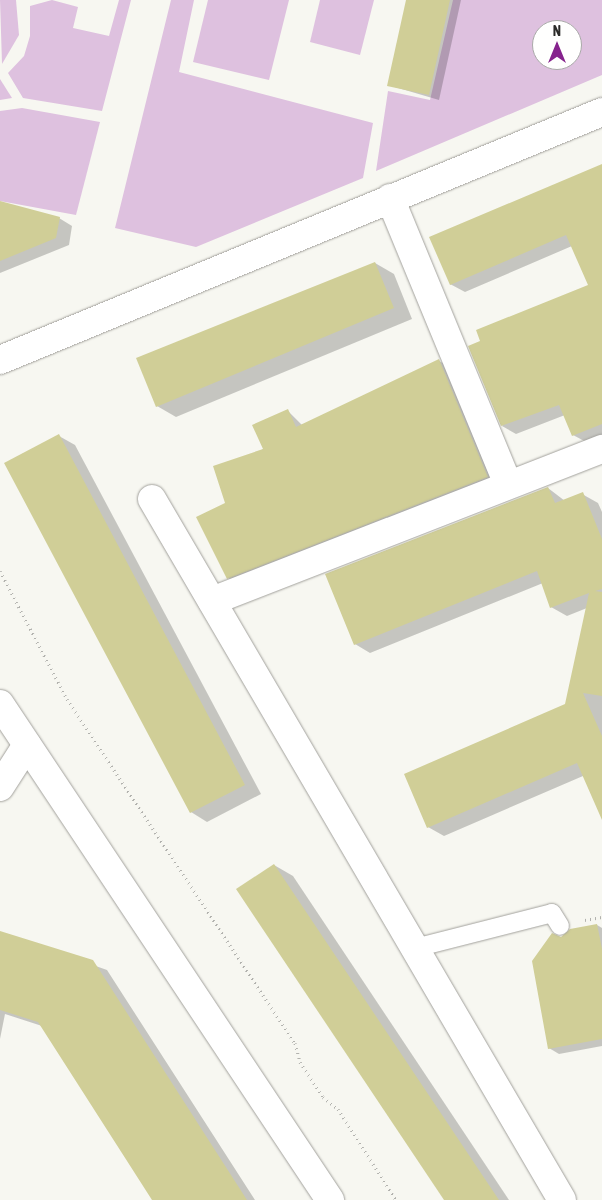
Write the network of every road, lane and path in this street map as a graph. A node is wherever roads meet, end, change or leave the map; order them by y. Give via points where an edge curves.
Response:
1 (602, 112) edge
2 (390, 198) junction
3 (0, 360) edge
4 (601, 454) edge
5 (508, 485) junction
6 (152, 499) dead end
7 (0, 571) edge
8 (212, 601) junction
9 (1, 706) edge
10 (27, 745) junction
11 (0, 787) edge
12 (560, 926) dead end
13 (415, 948) junction
14 (330, 1200) edge
15 (396, 1200) edge
16 (562, 1200) edge

1 - 2 street
2 - 3 street
2 - 5 street
4 - 5 street
5 - 8 street
6 - 8 street
7 - 15 path via 67,699 295,1043 300,1062 323,1097 338,1109
8 - 13 street
9 - 10 street
10 - 11 street
10 - 14 street
12 - 13 lane via 552,913
13 - 16 street

